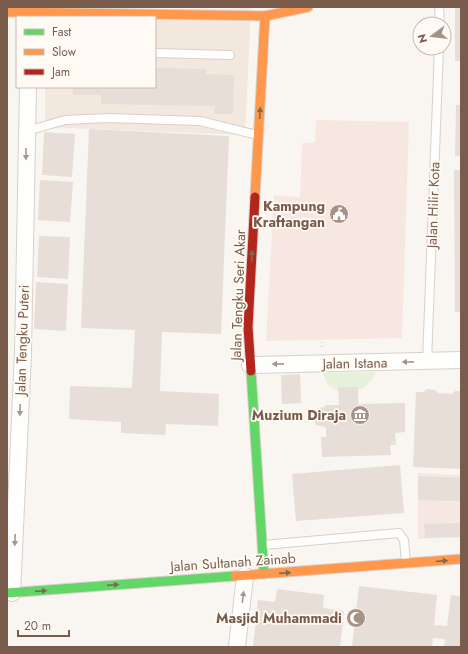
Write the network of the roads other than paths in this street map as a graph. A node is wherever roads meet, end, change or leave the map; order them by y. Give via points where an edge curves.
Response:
1 (308, 7) edge
2 (7, 12) edge
3 (29, 12) edge
4 (124, 16) edge
5 (265, 16) junction
6 (156, 54) edge
7 (230, 55) dead end
8 (439, 56) edge
9 (28, 88) edge
10 (27, 131) junction
11 (259, 136) junction
12 (461, 360) edge
13 (427, 361) junction
14 (250, 365) junction
15 (262, 545) junction
16 (461, 559) edge
17 (406, 564) junction
18 (264, 574) junction
19 (245, 576) junction
20 (10, 593) edge
21 (237, 647) edge

1 - 5 street
2 - 3 street
3 - 4 street
4 - 5 street
11 -> 5 street, Jalan Tengku Seri Akar
6 - 7 lane
8 - 13 lane, Jalan Hilir Kota
9 - 10 street, Jalan Tengku Puteri
10 - 11 lane via 65,120 109,118 200,121
10 -> 20 street, Jalan Tengku Puteri via 23,353
14 -> 11 street, Jalan Tengku Seri Akar via 248,327
12 - 13 street, Jalan Istana
13 -> 14 street, Jalan Istana
14 - 15 street, Jalan Tengku Seri Akar
15 - 17 lane via 399,533 404,540
15 - 18 street, Jalan Tengku Seri Akar
17 -> 16 street, Jalan Sultanah Zainab
18 -> 17 street, Jalan Sultanah Zainab
18 - 19 street, Jalan Sultanah Zainab
20 -> 19 street, Jalan Sultanah Zainab
21 -> 19 street

